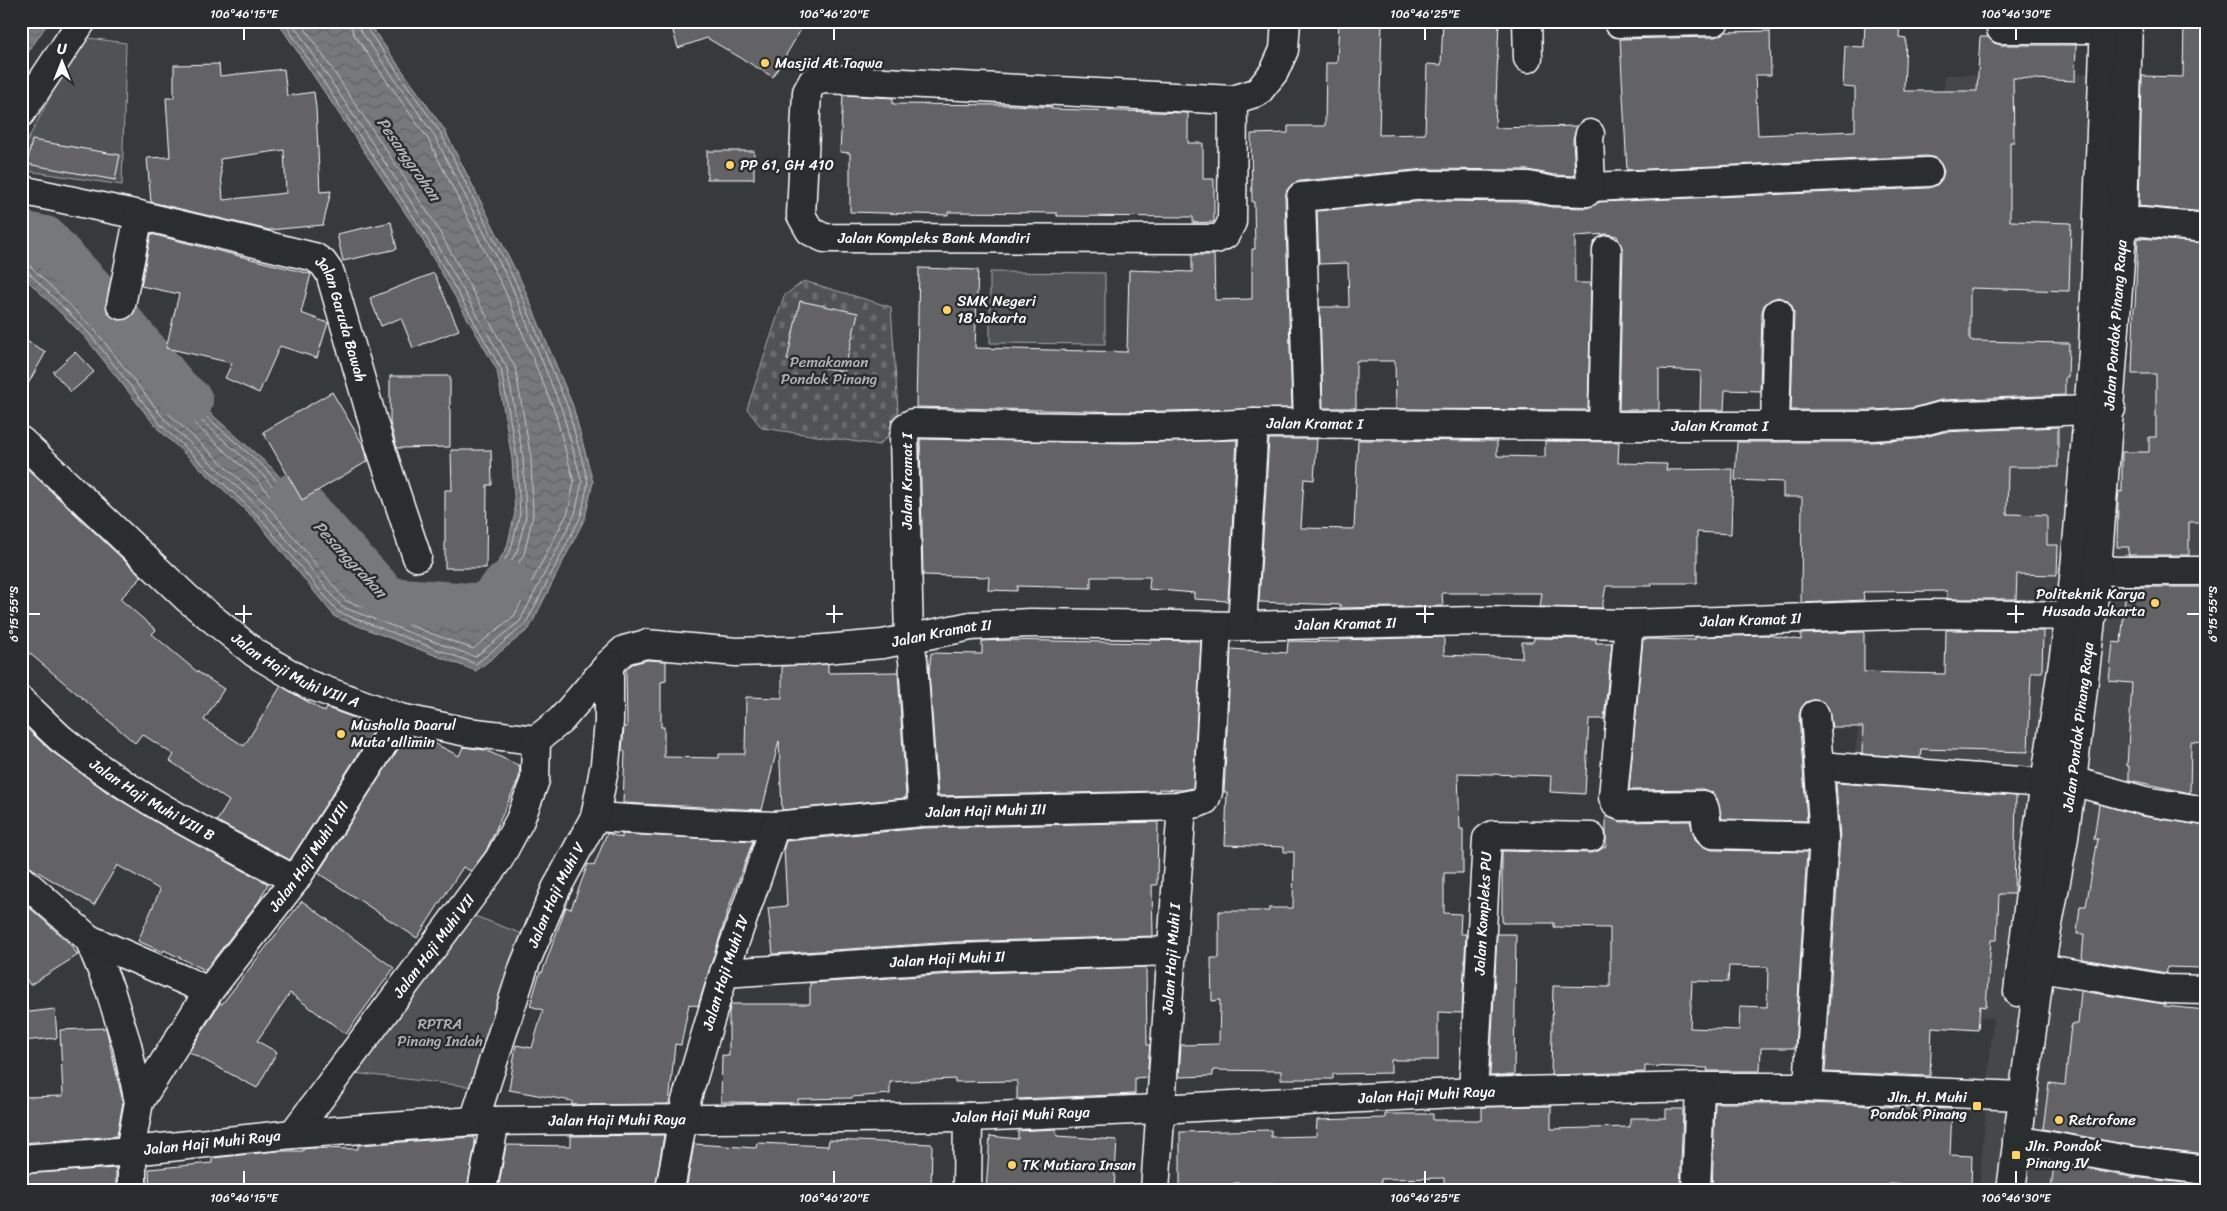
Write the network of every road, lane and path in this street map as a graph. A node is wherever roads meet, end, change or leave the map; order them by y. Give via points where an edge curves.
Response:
1 (82, 21) edge
2 (1286, 21) edge
3 (1527, 21) edge
4 (1715, 21) edge
5 (1619, 24) dead end
6 (2113, 24) edge
7 (2001, 29) dead end
8 (1528, 58) dead end
9 (1233, 100) junction
10 (21, 113) edge
11 (1590, 134) dead end
12 (1928, 172) dead end
13 (1591, 187) junction
14 (21, 190) edge
15 (139, 215) junction
16 (2110, 222) junction
17 (2206, 228) edge
18 (1607, 250) dead end
19 (120, 305) dead end
20 (1778, 313) dead end
21 (2099, 410) junction
22 (1254, 423) junction
23 (1308, 423) junction
24 (1603, 426) junction
25 (1775, 426) junction
26 (21, 441) edge
27 (416, 557) dead end
28 (2086, 569) junction
29 (2206, 572) edge
30 (2081, 616) junction
31 (1629, 624) junction
32 (1229, 626) junction
33 (910, 638) junction
34 (609, 664) junction
35 (21, 701) edge
36 (1815, 715) dead end
37 (400, 718) junction
38 (536, 740) junction
39 (1819, 766) junction
40 (2072, 781) junction
41 (2045, 783) junction
42 (1182, 806) junction
43 (2206, 811) edge
44 (923, 812) junction
45 (595, 817) junction
46 (775, 826) junction
47 (1824, 837) junction
48 (1591, 838) dead end
49 (2044, 875) junction
50 (21, 879) edge
51 (295, 880) junction
52 (89, 939) junction
53 (1172, 950) junction
54 (2040, 968) junction
55 (724, 973) junction
56 (2206, 990) edge
57 (209, 991) junction
58 (1700, 1086) junction
59 (1808, 1087) junction
60 (1473, 1092) junction
61 (2013, 1095) junction
62 (139, 1102) junction
63 (1159, 1109) junction
64 (968, 1117) junction
65 (485, 1120) junction
66 (682, 1120) junction
67 (293, 1134) junction
68 (2017, 1140) junction
69 (132, 1151) junction
70 (21, 1158) edge
71 (2206, 1170) edge
72 (132, 1190) edge
73 (482, 1190) edge
74 (670, 1190) edge
75 (967, 1190) edge
76 (1155, 1190) edge
77 (1696, 1190) edge
78 (1996, 1190) edge
79 (2011, 1190) edge

1 - 10 street
2 - 9 street, Jalan Kompleks Bank Mandiri via 1284,50 1274,72 1258,92
3 - 8 street
4 - 5 street
6 - 7 street
6 - 16 street, Jalan Pondok Pinang Raya
9 - 9 street, Jalan Kompleks Bank Mandiri via 827,79 813,81 807,92 801,215 810,231 824,238 1216,239 1226,235 1232,222
11 - 13 street
12 - 13 street
13 - 23 street via 1587,192 1563,192 1528,186 1424,185 1301,197
14 - 15 street, Jalan Garuda Bawah
15 - 19 street
15 - 27 street, Jalan Garuda Bawah via 314,257 323,263 330,273
16 - 17 street
16 - 21 street, Jalan Pondok Pinang Raya
18 - 24 street
20 - 25 street
21 - 25 street, Jalan Kramat I via 1942,416 1916,423 1872,426
21 - 28 street, Jalan Pondok Pinang Raya
22 - 23 street, Jalan Kramat I
22 - 32 street, Jalan Haji Muhi III
22 - 33 street, Jalan Kramat I via 1104,428 913,423 906,427
23 - 24 street, Jalan Kramat I
24 - 25 street, Jalan Kramat I
26 - 37 street, Jalan Haji Muhi VIII A via 188,599 254,653 307,684
28 - 29 street
28 - 30 street, Jalan Pondok Pinang Raya
30 - 31 street, Jalan Kramat II via 1927,614
30 - 40 street, Jalan Pondok Pinang Raya
30 - 41 street, Jalan Pondok Pinang Raya
31 - 32 street, Jalan Kramat II via 1478,621
31 - 47 street via 1613,797 1616,804 1703,805 1706,826 1712,834
32 - 33 street, Jalan Kramat II via 1030,623 971,626
32 - 42 street, Jalan Haji Muhi III via 1208,792 1205,800 1198,804
33 - 34 street, Jalan Kramat II via 883,644 736,652 646,644 624,650
33 - 44 street, Jalan Kramat I
34 - 38 street via 561,720
34 - 45 street, Jalan Haji Muhi V via 609,722
35 - 51 street, Jalan Haji Muhi VIII B via 60,738 114,777 193,826
36 - 39 street
37 - 38 street, Jalan Haji Muhi VIII A via 467,732
37 - 51 street, Jalan Haji Muhi VIII
38 - 67 street, Jalan Haji Muhi VII via 535,780 520,820 499,859
39 - 41 street
39 - 47 street
40 - 43 street via 2145,801
40 - 49 street, Jalan Pondok Pinang Raya
41 - 49 street, Jalan Pondok Pinang Raya
42 - 44 street, Jalan Haji Muhi III
42 - 53 street, Jalan Haji Muhi I
44 - 46 street, Jalan Haji Muhi III
45 - 46 street, Jalan Haji Muhi III
45 - 65 street, Jalan Haji Muhi V via 556,889 524,966
46 - 55 street, Jalan Haji Muhi IV
47 - 59 street
48 - 60 street, Jalan Kompleks PU via 1494,835 1488,839
49 - 54 street, Jalan Pondok Pinang Raya
49 - 61 street, Jalan Pondok Pinang Raya
50 - 52 street, Jalan Haji Muhi VIII
51 - 57 street, Jalan Haji Muhi VIII
52 - 57 street, Jalan Haji Muhi VIII
52 - 62 street, Jalan Haji Muhi VIII via 110,990 127,1045
53 - 55 street, Jalan Haji Muhi II via 954,958
53 - 63 street, Jalan Haji Muhi I
54 - 56 street via 2167,989
54 - 61 street, Jalan Pondok Pinang Raya
55 - 66 street, Jalan Haji Muhi IV
57 - 62 street, Jalan Haji Muhi VIII
58 - 59 street, Jalan Haji Muhi Raya
58 - 60 street, Jalan Haji Muhi Raya
58 - 77 street
59 - 61 street, Jalan Haji Muhi Raya
60 - 63 street, Jalan Haji Muhi Raya
61 - 68 street, Jalan Pondok Pinang Raya
61 - 78 street, Jalan Pondok Pinang Raya
62 - 69 street, Jalan Haji Muhi VIII
63 - 64 street, Jalan Haji Muhi Raya
63 - 76 street, Jalan Haji Muhi I
64 - 66 street, Jalan Haji Muhi Raya
64 - 75 street
65 - 66 street, Jalan Haji Muhi Raya
65 - 67 street, Jalan Haji Muhi Raya
65 - 73 street, Jalan Haji Muhi V
66 - 74 street, Jalan Haji Muhi IV
67 - 69 street, Jalan Haji Muhi Raya
68 - 71 street via 2133,1161
68 - 79 street, Jalan Pondok Pinang Raya
69 - 70 street, Jalan Haji Muhi Raya
69 - 72 street, Jalan Haji Muhi VIII

